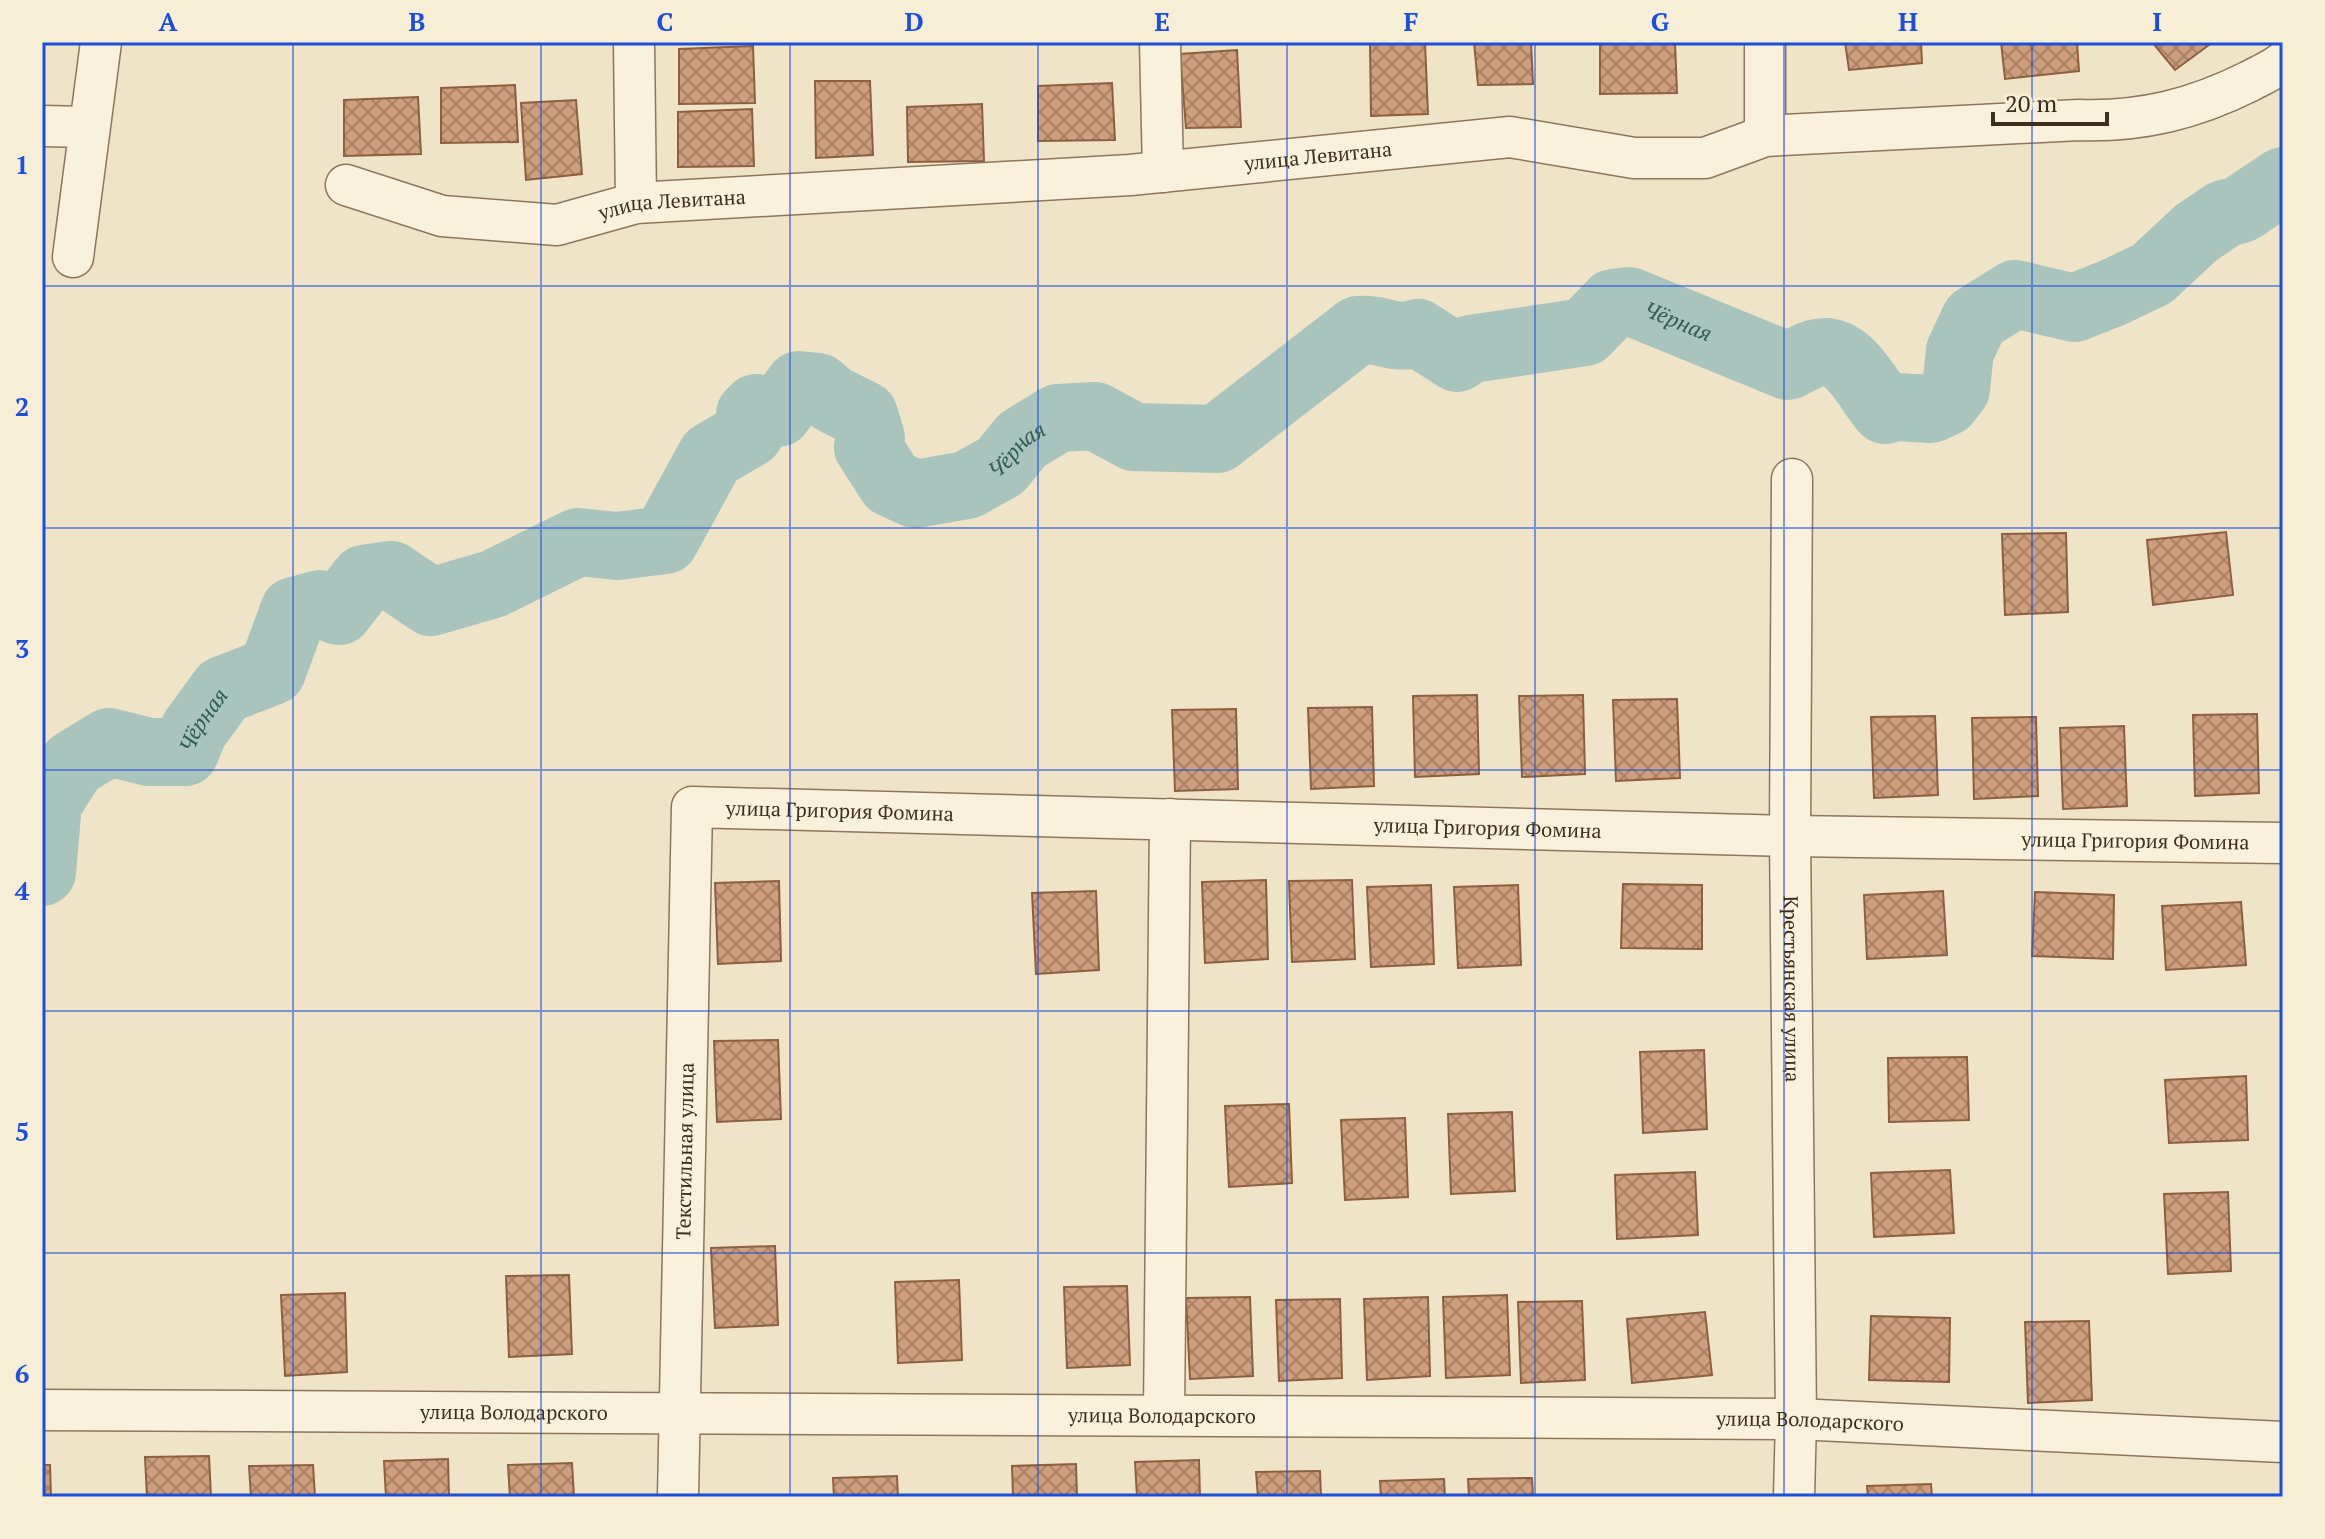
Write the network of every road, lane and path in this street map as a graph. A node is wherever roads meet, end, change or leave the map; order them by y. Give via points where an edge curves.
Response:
1 (101, 42) edge
2 (634, 42) edge
3 (1160, 42) edge
4 (1765, 42) edge
5 (2283, 62) edge
6 (42, 126) edge
7 (89, 127) junction
8 (1765, 136) junction
9 (1163, 172) junction
10 (346, 185) dead end
11 (636, 203) junction
12 (73, 257) dead end
13 (1792, 479) dead end
14 (692, 807) joint
15 (1170, 819) junction
16 (1790, 836) junction
17 (2283, 843) edge
18 (42, 1410) edge
19 (678, 1412) junction
20 (1164, 1415) junction
21 (1796, 1419) junction
22 (2283, 1442) edge
23 (678, 1497) edge
24 (1794, 1497) edge

1 - 7 street
2 - 11 street
3 - 9 street
4 - 8 street
5 - 8 street, улица Левитана via 2178,111 2115,121
6 - 7 street
7 - 12 street
8 - 9 street, улица Левитана via 1705,158 1634,158 1510,137
9 - 11 street, улица Левитана
10 - 11 street, улица Левитана via 442,216 557,225
13 - 16 street, Крестьянская улица
14 - 15 street, улица Григория Фомина
14 - 19 street, Текстильная улица
15 - 16 street, улица Григория Фомина
15 - 20 street
16 - 17 street, улица Григория Фомина
16 - 21 street, Крестьянская улица
18 - 19 street, улица Володарского
19 - 20 street, улица Володарского
19 - 23 street, Текстильная улица
20 - 21 street, улица Володарского
21 - 22 street, улица Володарского
21 - 24 street, Крестьянская улица

